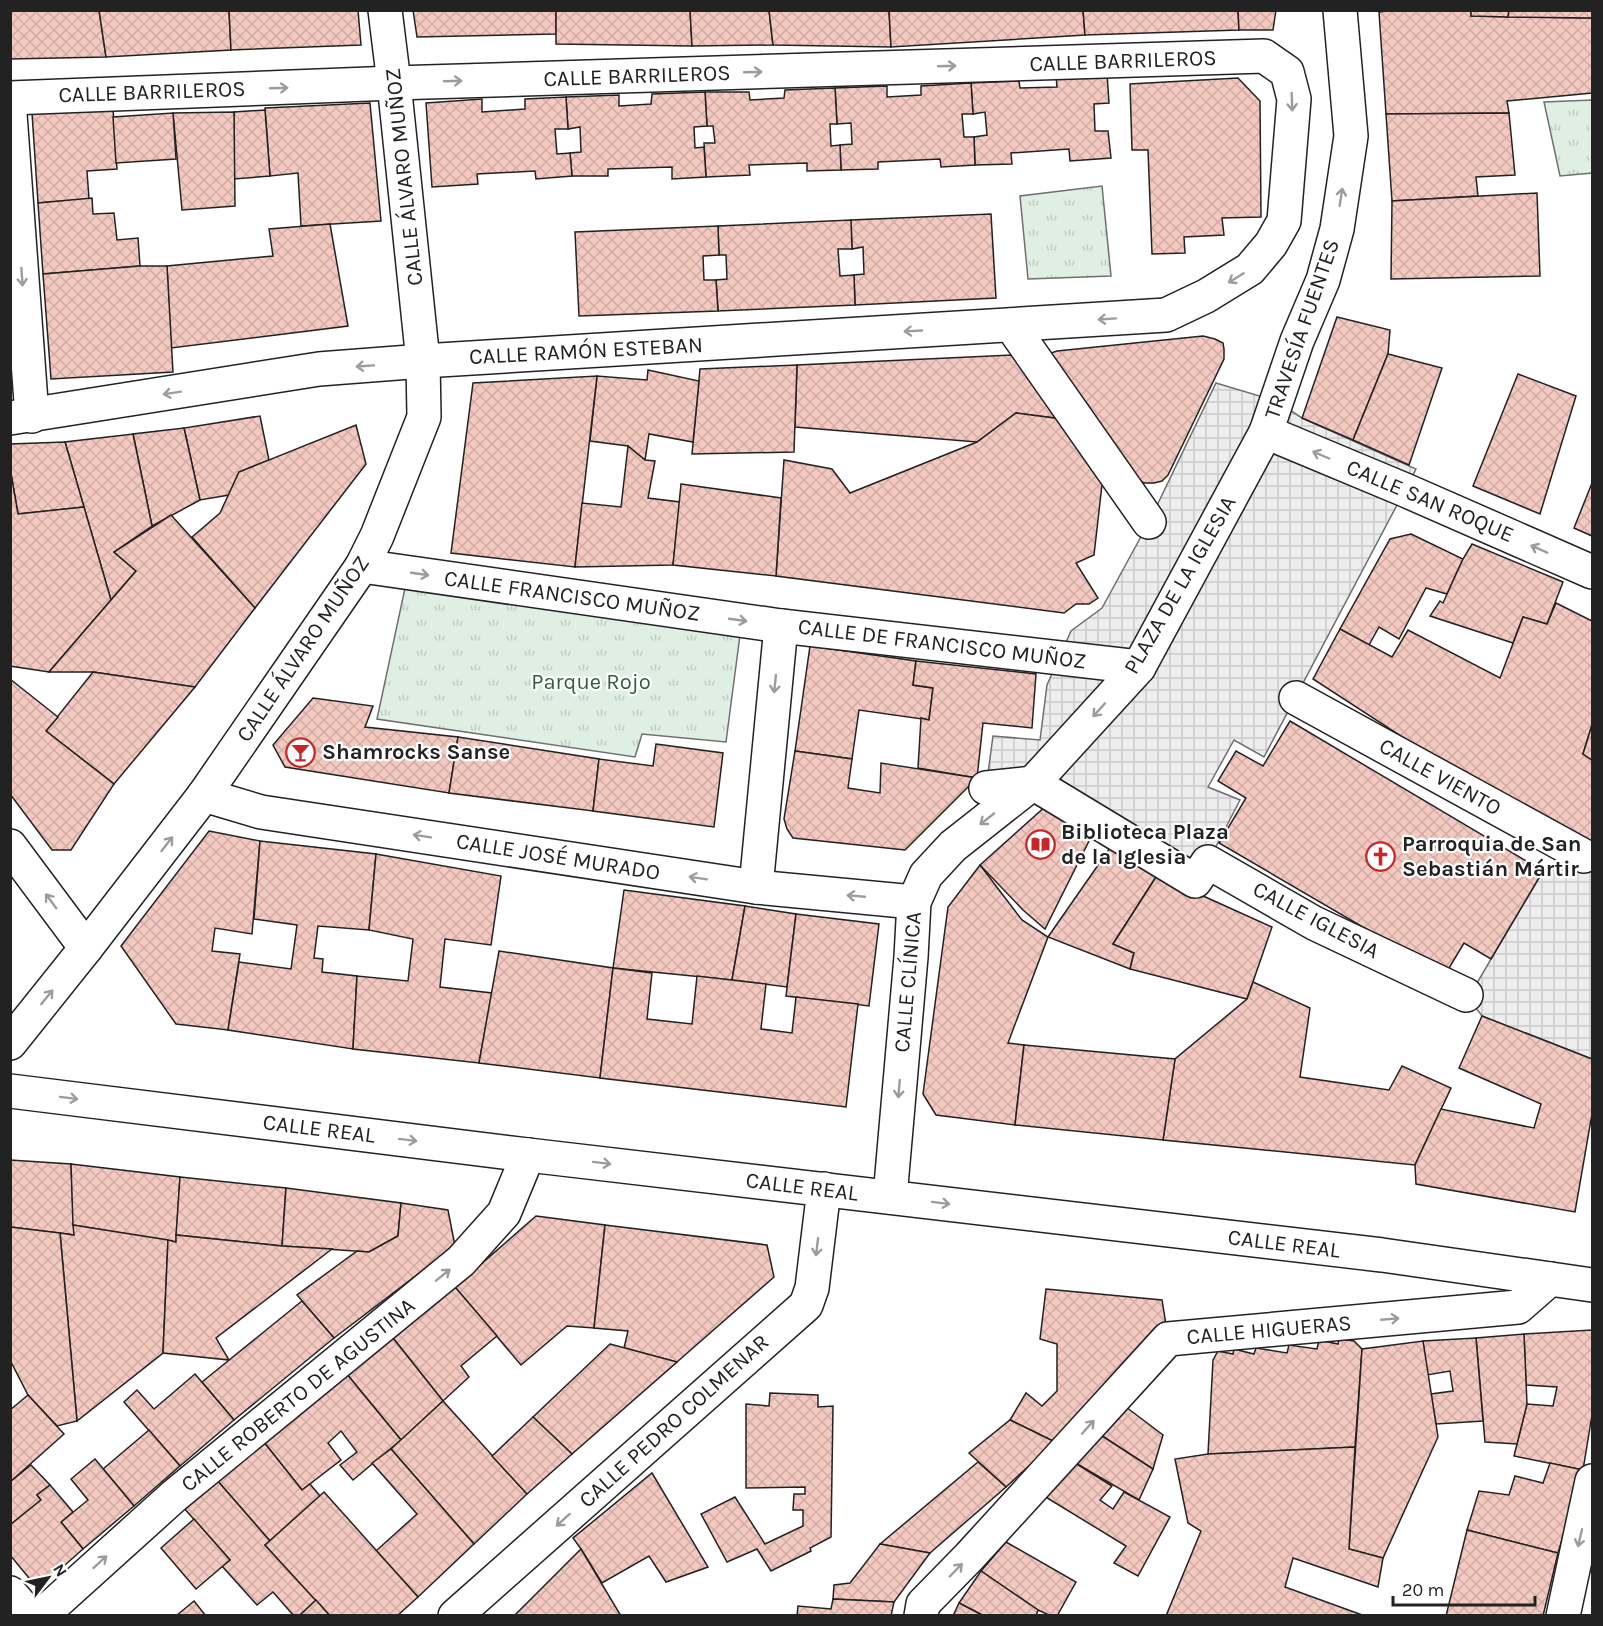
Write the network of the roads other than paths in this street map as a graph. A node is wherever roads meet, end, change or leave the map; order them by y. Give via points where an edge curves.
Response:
1 (385, 10) edge
2 (1340, 10) edge
3 (394, 83) junction
4 (10, 98) edge
5 (10, 114) edge
6 (1166, 315) joint
7 (1011, 326) junction
8 (423, 361) junction
9 (21, 417) edge
10 (1266, 432) junction
11 (1149, 522) dead end
12 (362, 566) junction
13 (1593, 572) edge
14 (781, 626) junction
15 (1139, 667) junction
16 (1296, 698) dead end
17 (1033, 783) junction
18 (986, 788) dead end
19 (204, 795) junction
20 (10, 846) edge
21 (1584, 856) dead end
22 (756, 887) junction
23 (914, 902) junction
24 (86, 948) junction
25 (1466, 995) dead end
26 (10, 1043) edge
27 (10, 1091) edge
28 (528, 1155) junction
29 (824, 1189) junction
30 (890, 1197) junction
31 (1550, 1279) junction
32 (1592, 1282) edge
33 (1593, 1481) edge
34 (10, 1593) edge
35 (30, 1616) edge
36 (41, 1616) edge
37 (455, 1616) edge
38 (921, 1616) edge
39 (1563, 1616) edge

1 - 3 street, CALLE ÁLVARO MUÑOZ
10 -> 2 street, TRAVESÍA FUENTES via 1323,280 1336,228 1351,136
4 -> 3 street, CALLE BARRILEROS
3 -> 6 street, CALLE BARRILEROS via 1264,56 1287,72 1294,99 1284,221 1250,269
3 - 8 street, CALLE ÁLVARO MUÑOZ
5 -> 9 street
6 -> 7 street, CALLE RAMÓN ESTEBAN
7 -> 8 street, CALLE RAMÓN ESTEBAN
7 - 11 street
8 -> 9 street, CALLE RAMÓN ESTEBAN via 319,369
8 - 12 street, CALLE ÁLVARO MUÑOZ via 424,417
13 -> 10 street, CALLE SAN ROQUE
10 - 15 street, PLAZA DE LA IGLESIA
12 -> 14 street, CALLE FRANCISCO MUÑOZ
12 - 19 street, CALLE ÁLVARO MUÑOZ
14 - 15 street, CALLE DE FRANCISCO MUÑOZ
14 -> 22 street
15 -> 17 street, PLAZA DE LA IGLESIA
16 - 21 street, CALLE VIENTO
17 - 18 street
17 -> 23 street, CALLE CLÍNICA via 952,846 926,875
17 - 25 street, CALLE IGLESIA via 1195,881 1208,862 1314,922
22 -> 19 street, CALLE JOSÉ MURADO via 261,812
24 -> 19 street, CALLE ÁLVARO MUÑOZ
24 -> 20 street
23 -> 22 street, CALLE JOSÉ MURADO
23 -> 30 street, CALLE CLÍNICA
26 -> 24 street, CALLE ÁLVARO MUÑOZ
27 -> 28 street, CALLE REAL
28 -> 29 street, CALLE REAL
36 -> 28 street, CALLE ROBERTO DE AGUSTINA via 174,1496 460,1261 504,1213
29 - 30 street, CALLE REAL
29 -> 37 street, CALLE PEDRO COLMENAR via 812,1287 806,1305
30 -> 31 street, CALLE REAL
31 - 32 street, CALLE REAL
38 -> 31 street, CALLE HIGUERAS via 924,1604 1168,1339 1518,1308
33 -> 39 street
34 - 35 street

